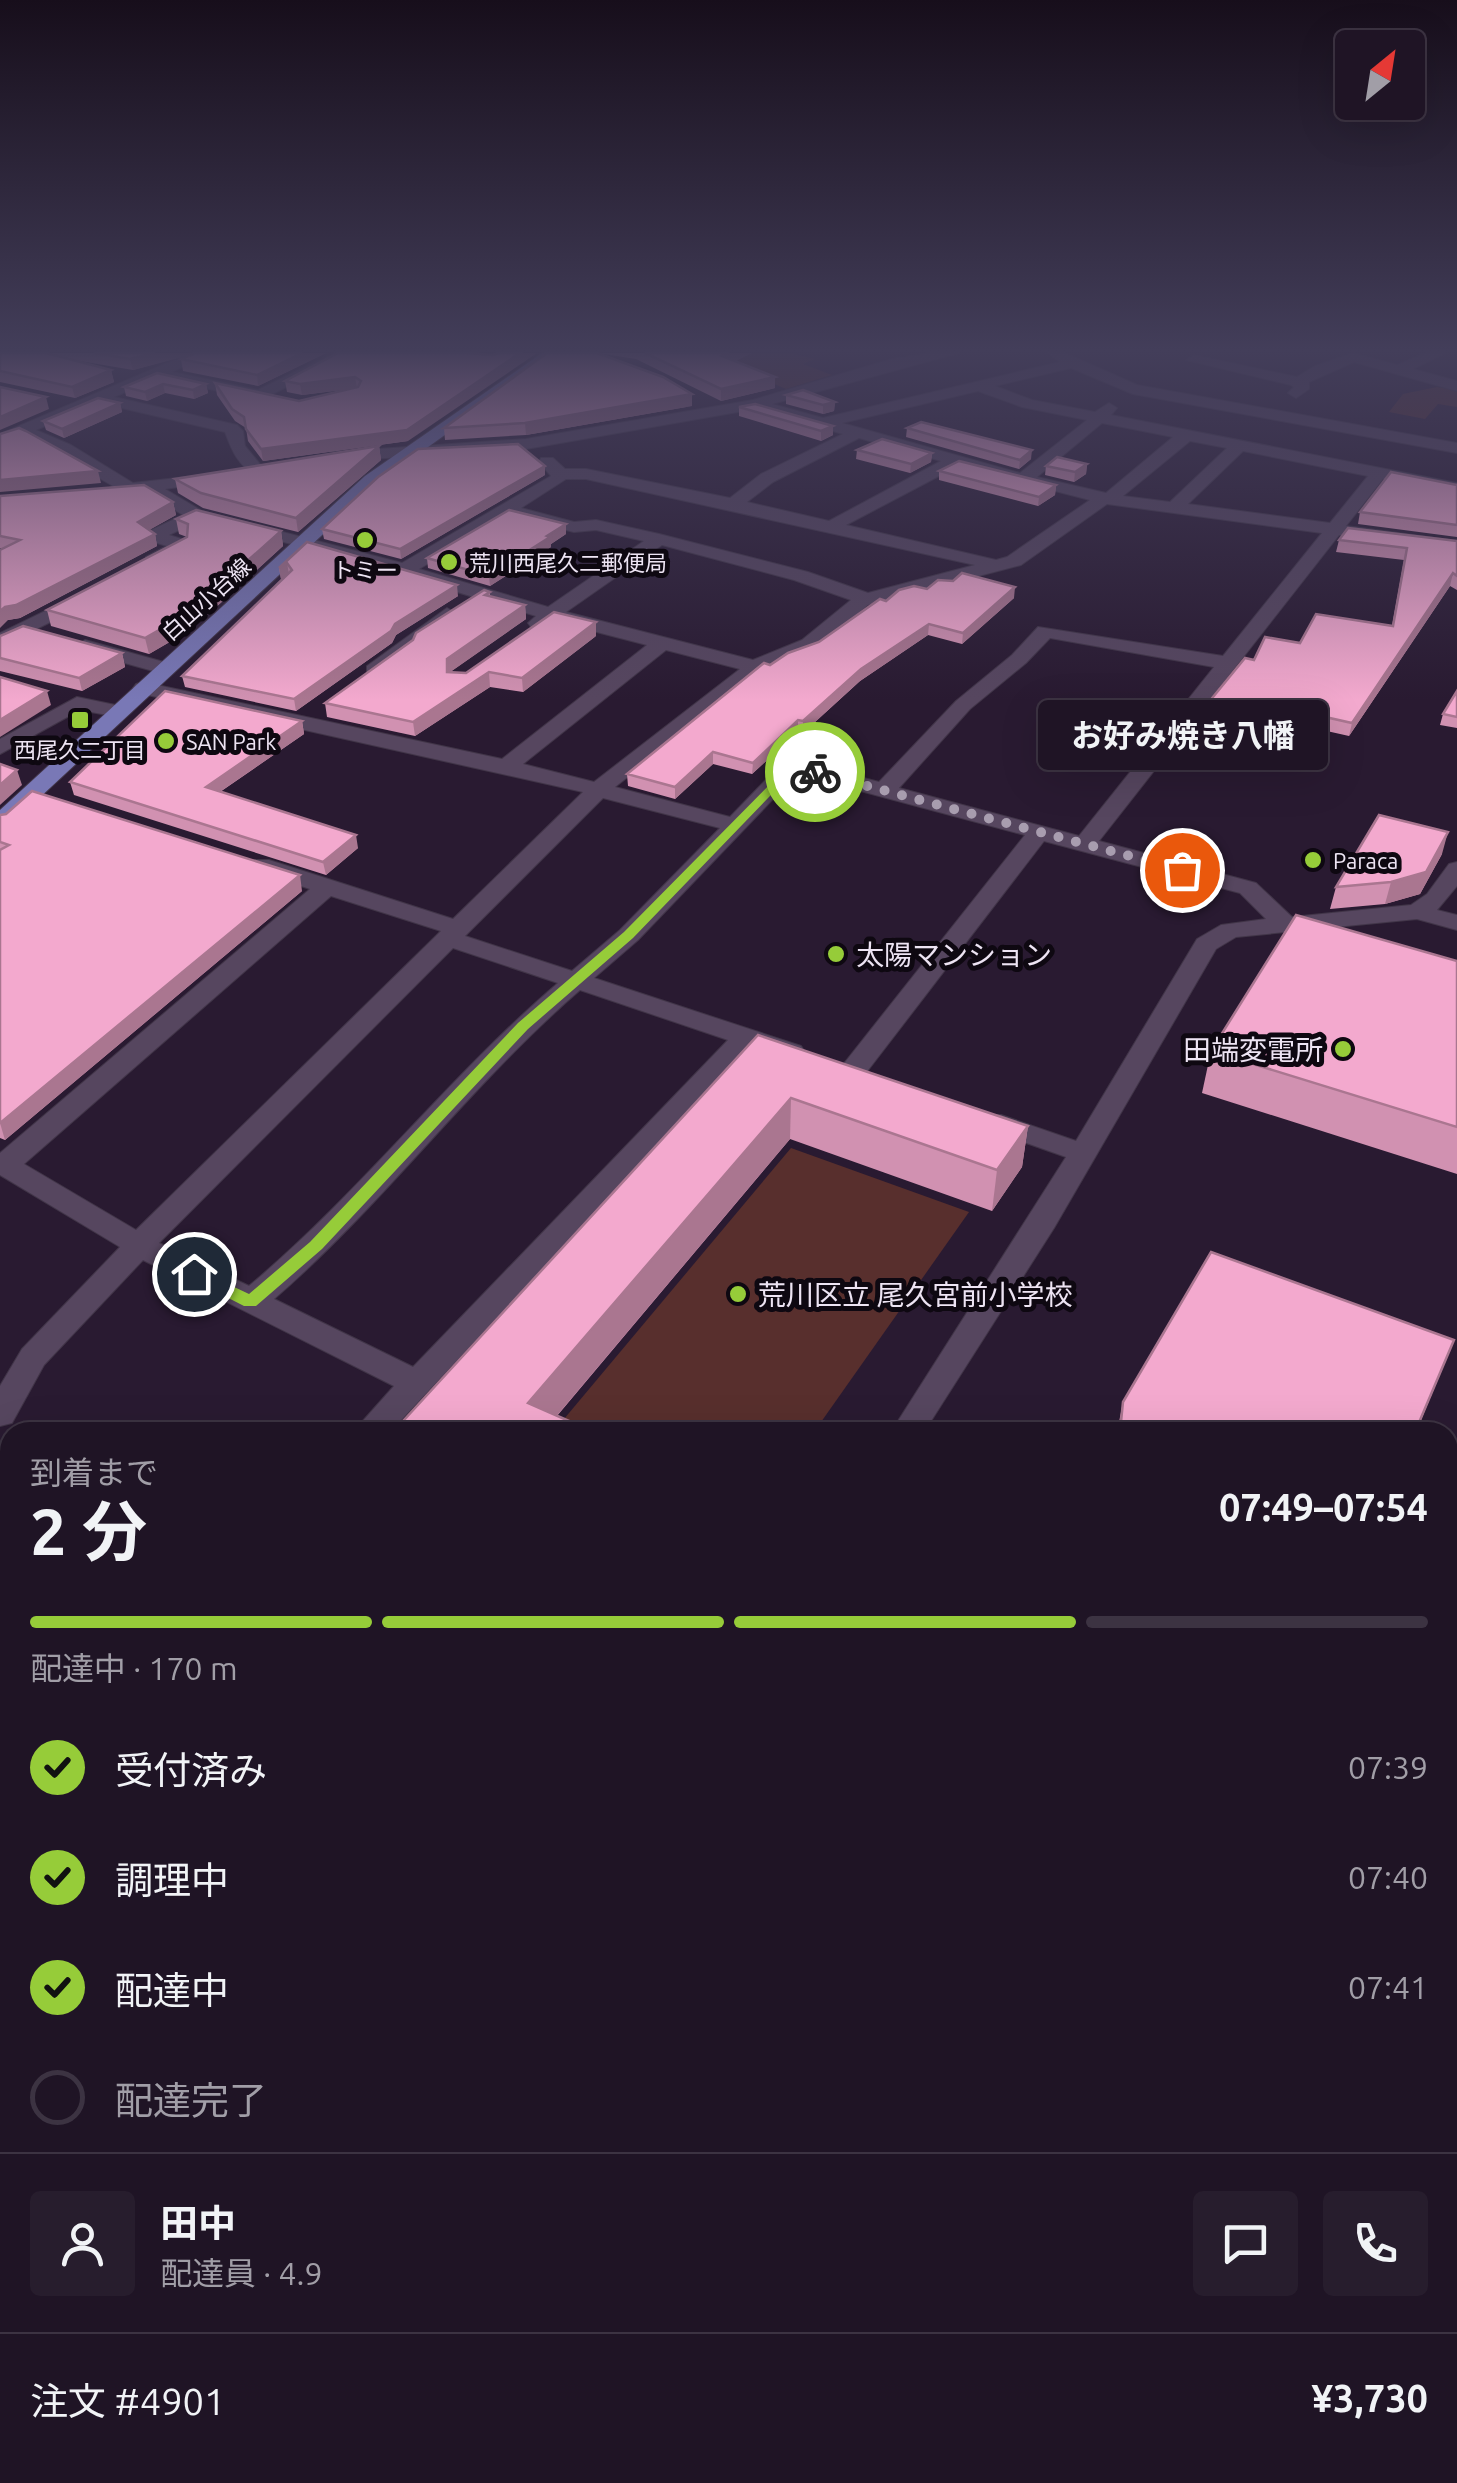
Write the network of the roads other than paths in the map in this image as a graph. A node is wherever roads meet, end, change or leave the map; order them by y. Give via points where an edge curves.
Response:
1 (97, 469) edge
2 (260, 469) edge
3 (386, 469) edge
4 (554, 469) edge
5 (785, 469) edge
6 (937, 469) edge
7 (987, 469) edge
8 (1038, 469) edge
9 (1143, 469) edge
10 (1214, 469) edge
11 (1353, 469) edge
12 (560, 474) junction
13 (1379, 474) junction
14 (1024, 479) junction
15 (1457, 488) edge
16 (141, 489) junction
17 (95, 492) edge
18 (1106, 498) junction
19 (733, 504) junction
20 (1173, 509) junction
21 (507, 510) junction
22 (196, 516) junction
23 (832, 527) junction
24 (1331, 531) junction
25 (659, 539) junction
26 (304, 541) junction
27 (1457, 546) edge
28 (997, 565) junction
29 (405, 570) junction
30 (132, 572) edge
31 (99, 590) edge
32 (483, 593) junction
33 (866, 600) junction
34 (550, 614) junction
35 (0, 624) edge
36 (24, 628) junction
37 (519, 636) edge
38 (0, 640) edge
39 (662, 643) junction
40 (1228, 663) junction
41 (755, 667) junction
42 (164, 668) junction
43 (143, 688) junction
44 (349, 688) edge
45 (46, 694) edge
46 (77, 703) junction
47 (118, 711) junction
48 (0, 748) edge
49 (506, 766) junction
50 (886, 789) junction
51 (598, 790) junction
52 (31, 793) junction
53 (56, 801) edge
54 (0, 822) edge
55 (736, 825) junction
56 (1040, 831) junction
57 (1084, 844) junction
58 (246, 861) edge
59 (1457, 869) edge
60 (328, 886) junction
61 (1418, 912) junction
62 (1284, 923) junction
63 (1457, 923) edge
64 (453, 934) junction
65 (576, 981) junction
66 (746, 1036) junction
67 (964, 1111) edge
68 (1082, 1153) junction
69 (2, 1164) edge
70 (139, 1244) junction
71 (250, 1302) junction
72 (11, 1367) edge
73 (417, 1384) junction
74 (0, 1414) edge
75 (380, 1422) edge
76 (912, 1422) edge

1 - 16 street
2 - 16 street
3 - 26 main road, 白山小台線
4 - 12 street
5 - 19 street
6 - 23 street
7 - 14 street
8 - 14 street
9 - 18 street
10 - 20 street
11 - 13 street
12 - 19 street
12 - 21 street
13 - 15 street
13 - 24 street
14 - 18 street
16 - 17 street
16 - 22 street
18 - 20 street
18 - 28 street
19 - 23 street
20 - 24 street
21 - 25 street
21 - 29 street
22 - 26 street
22 - 30 street via 154,536 182,545
23 - 28 street
24 - 27 street
24 - 40 street
25 - 33 street
25 - 34 street
26 - 29 street
26 - 42 main road, 白山小台線
28 - 33 street
29 - 32 street
31 - 36 street
32 - 34 street
32 - 44 street via 430,624
33 - 41 street via 809,644
34 - 37 street
34 - 39 street
35 - 36 street
36 - 38 street
36 - 42 street
39 - 41 street
39 - 49 street
40 - 50 street via 1045,631 963,705
40 - 57 street
41 - 51 street
42 - 43 main road, 白山小台線
43 - 47 main road, 白山小台線
43 - 49 street via 310,716
45 - 46 street
46 - 47 street
46 - 48 street
47 - 52 main road, 白山小台線
49 - 51 street
50 - 55 street via 792,766
50 - 56 street
51 - 55 street
51 - 64 street
52 - 53 street
52 - 54 main road, 白山小台線
55 - 65 street
56 - 57 street
56 - 66 street via 843,1070
57 - 62 street via 1248,888
58 - 60 street
59 - 61 street
60 - 64 street
60 - 69 street
61 - 62 street
61 - 63 street
62 - 68 street via 1230,930 1206,944
64 - 65 street
64 - 70 street
65 - 66 street
65 - 71 street via 523,1026 316,1246
66 - 73 street
67 - 68 street
68 - 76 street
69 - 70 street
70 - 71 street
70 - 72 street via 33,1357
71 - 73 street
72 - 74 street
73 - 75 street

